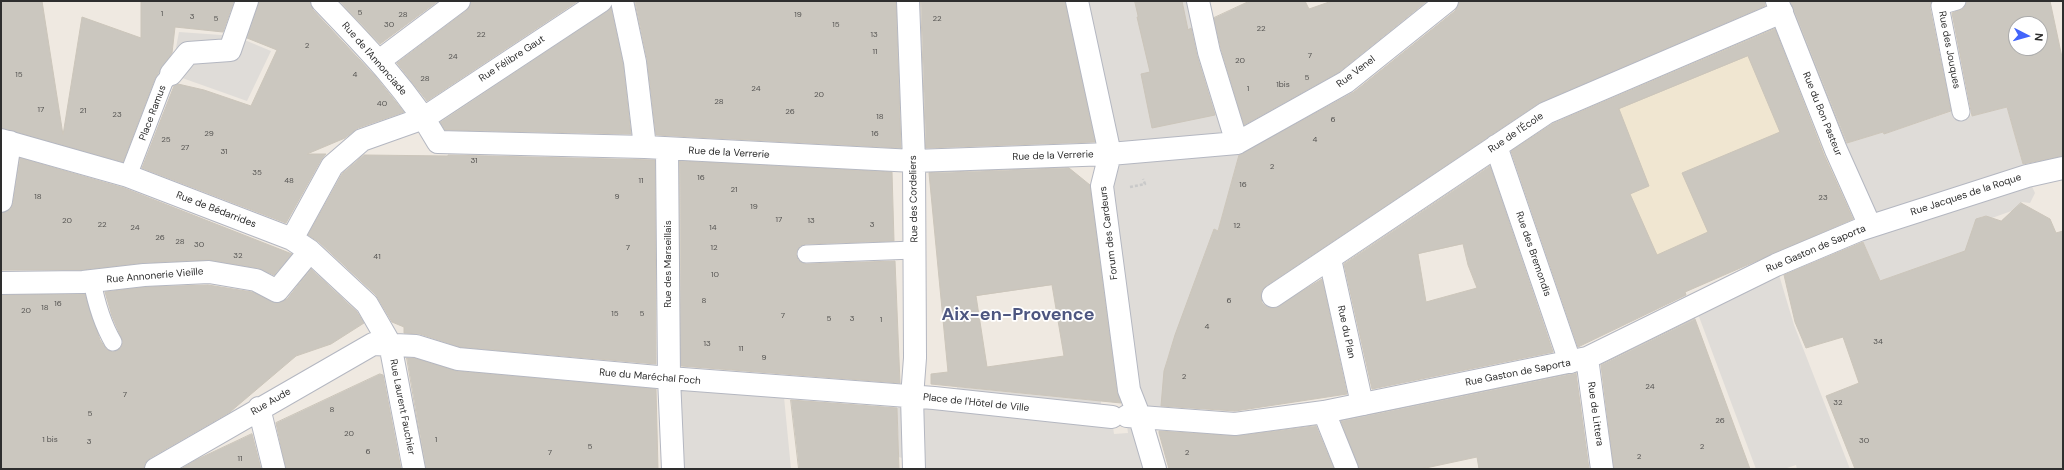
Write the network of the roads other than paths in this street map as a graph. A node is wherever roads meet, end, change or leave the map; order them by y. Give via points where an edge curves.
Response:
1 (247, 1) edge
2 (322, 1) edge
3 (459, 1) edge
4 (600, 1) edge
5 (622, 1) edge
6 (908, 1) edge
7 (1077, 1) edge
8 (1198, 1) edge
9 (1447, 1) edge
10 (1957, 1) edge
11 (1780, 6) edge
12 (379, 62) junction
13 (171, 74) joint
14 (1961, 112) dead end
15 (424, 118) junction
16 (5, 141) edge
17 (1237, 143) junction
18 (1496, 146) junction
19 (645, 147) junction
20 (667, 150) junction
21 (1110, 154) junction
22 (914, 161) junction
23 (2063, 168) edge
24 (128, 176) junction
25 (1, 201) edge
26 (1870, 226) junction
27 (301, 245) junction
28 (914, 250) junction
29 (806, 254) dead end
30 (1330, 259) junction
31 (92, 281) junction
32 (1, 283) edge
33 (1273, 296) dead end
34 (113, 342) dead end
35 (390, 344) junction
36 (1578, 360) junction
37 (669, 378) junction
38 (912, 397) junction
39 (1362, 404) junction
40 (259, 408) junction
41 (1324, 412) junction
42 (1126, 417) junction
43 (156, 469) edge
44 (274, 469) edge
45 (414, 469) edge
46 (673, 469) edge
47 (914, 469) edge
48 (1155, 469) edge
49 (1347, 469) edge
50 (1602, 469) edge

1 - 13 street, Place Ramus via 230,50 188,53
2 - 12 street, Rue de l'Annonciade
3 - 12 street
4 - 15 street, Rue Félibre Gaut
5 - 19 street via 635,62
6 - 22 street, Rue des Cordeliers
7 - 21 street, Forum des Cardeurs
8 - 17 street via 1209,52
9 - 17 street, Rue Venel via 1346,82
10 - 14 lane, Rue des Jouques via 1940,6
11 - 18 street, Rue de l'École via 1546,113
11 - 26 street, Rue du Bon Pasteur via 1836,150
12 - 15 street, Rue de l'Annonciade
13 - 24 lane, Place Ramus via 164,82
15 - 19 street, Rue de la Verrerie via 438,142
15 - 27 street via 362,140 332,166
16 - 24 street, Rue de Bédarrides
16 - 25 street
17 - 21 street, Rue de la Verrerie
18 - 30 street, Rue de l'École
18 - 36 street, Rue des Bremondis
19 - 20 street, Rue de la Verrerie
20 - 22 street, Rue de la Verrerie
20 - 37 street, Rue des Marseillais
21 - 22 street, Rue de la Verrerie
21 - 42 street, Forum des Cardeurs via 1102,186 1129,390
22 - 28 street, Rue des Cordeliers
23 - 26 street, Rue Jacques de la Roque via 2027,176
24 - 27 street, Rue de Bédarrides
26 - 36 street, Rue Gaston de Saporta via 1776,265
27 - 31 street, Rue Annonerie Vieille via 277,291 256,280 209,272
27 - 35 street, Rue de Bédarrides via 367,304
28 - 29 lane
28 - 38 street, Rue des Cordeliers via 915,358
30 - 33 street, Rue de l'École
30 - 39 street, Rue du Plan
31 - 32 street, Rue Annonerie Vieille
31 - 34 lane via 105,328
35 - 37 street, Rue du Maréchal Foch via 416,346 458,359
35 - 40 street, Rue Aude via 373,344
35 - 45 street, Rue Laurent Fauchier
36 - 39 street, Rue Gaston de Saporta
36 - 50 street, Rue de Littera
37 - 38 street, Rue du Maréchal Foch
37 - 46 street, Rue des Marseillais
38 - 42 street, Place de l'Hôtel de Ville
38 - 47 street, Place de l'Hôtel de Ville
39 - 41 street, Rue Gaston de Saporta
40 - 43 street, Rue Aude
40 - 44 street
41 - 42 street, Rue Gaston de Saporta via 1235,424
41 - 49 street
42 - 48 street

